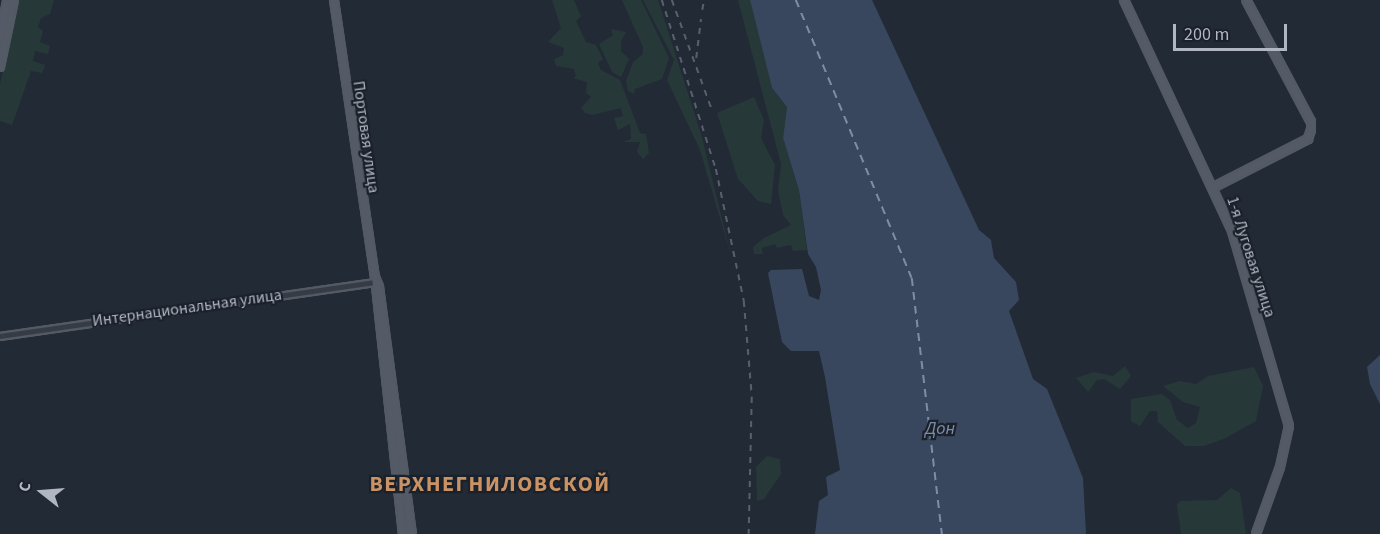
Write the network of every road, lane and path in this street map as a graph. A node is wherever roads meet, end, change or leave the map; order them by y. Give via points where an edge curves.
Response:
1 (7, 0) edge
2 (14, 0) edge
3 (334, 0) edge
4 (1124, 0) edge
5 (1246, 0) edge
6 (0, 37) edge
7 (0, 68) edge
8 (1214, 187) junction
9 (374, 279) junction
10 (0, 336) edge
11 (403, 534) edge
12 (412, 534) edge
13 (1256, 534) edge

1 - 6 main road
2 - 7 main road
3 - 9 main road, Портовая улица
4 - 8 main road, 1-я Луговая улица
5 - 8 main road via 1311,122 1311,130 1308,139
8 - 13 main road, 1-я Луговая улица via 1232,231 1288,426 1280,467
9 - 10 street, Интернациональная улица
9 - 11 main road, Портовая улица
9 - 12 main road, Портовая улица via 380,287

